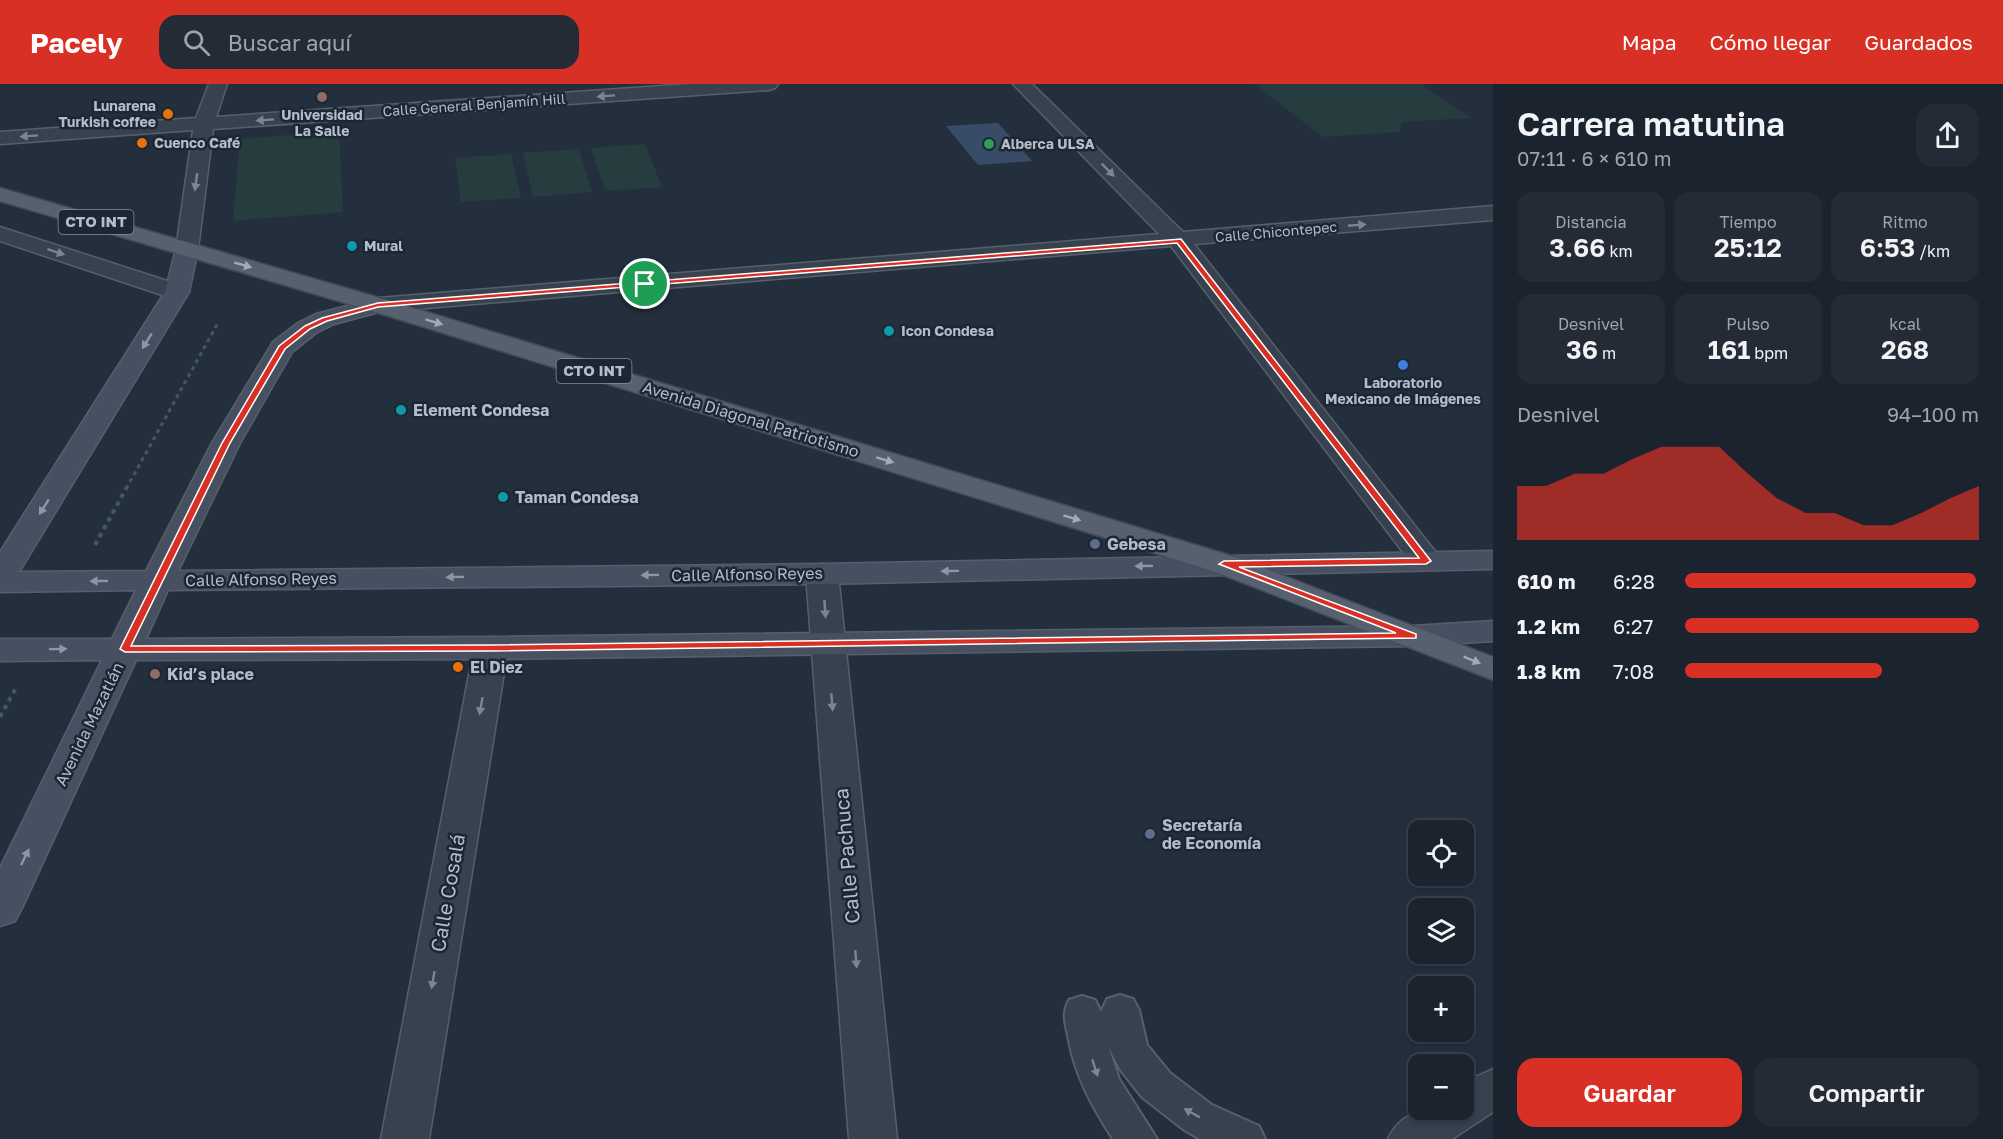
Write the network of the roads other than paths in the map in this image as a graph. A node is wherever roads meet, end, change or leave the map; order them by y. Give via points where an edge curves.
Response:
1 (218, 84) edge
2 (769, 84) edge
3 (1022, 84) edge
4 (204, 124) junction
5 (0, 138) edge
6 (0, 194) edge
7 (1493, 213) edge
8 (0, 234) edge
9 (1179, 241) junction
10 (187, 249) junction
11 (177, 292) junction
12 (378, 305) junction
13 (1493, 560) edge
14 (1426, 561) junction
15 (1224, 564) junction
16 (822, 574) junction
17 (0, 577) edge
18 (157, 580) junction
19 (0, 582) edge
20 (1493, 631) edge
21 (1412, 636) junction
22 (827, 644) junction
23 (491, 648) junction
24 (125, 649) junction
25 (0, 650) edge
26 (1493, 669) edge
27 (0, 910) edge
28 (1493, 1088) edge
29 (1474, 1100) edge
30 (1442, 1120) edge
31 (405, 1139) edge
32 (873, 1139) edge
33 (1136, 1139) edge
34 (1244, 1139) edge
35 (1412, 1139) edge

1 - 4 street
2 -> 4 street, Calle General Benjamín Hill
3 -> 9 street
4 -> 5 street, Calle General Benjamín Hill
4 -> 10 street
6 - 10 main road, Avenida Diagonal Patriotismo / CTO INT
9 -> 7 street, Calle Chicontepec
8 -> 11 street
9 - 12 street, Calle Chicontepec
9 - 14 street
10 - 11 main road
10 -> 12 main road, Avenida Diagonal Patriotismo / CTO INT
11 -> 17 main road
12 -> 15 main road, Avenida Diagonal Patriotismo / CTO INT
12 - 18 main road, Avenida Mazatlán via 307,328 282,348 226,443
13 - 14 main road, Calle Alfonso Reyes
14 - 15 main road, Calle Alfonso Reyes
15 -> 16 main road, Calle Alfonso Reyes
15 - 21 main road, Avenida Diagonal Patriotismo / CTO INT
16 -> 18 main road, Calle Alfonso Reyes
16 -> 22 street, Calle Pachuca
18 -> 19 main road, Calle Alfonso Reyes
18 - 24 main road, Avenida Mazatlán
20 - 21 main road
21 - 22 main road
21 -> 26 main road, Avenida Diagonal Patriotismo / CTO INT
22 - 23 main road
22 -> 32 street, Calle Pachuca
23 - 24 main road
23 -> 31 street, Calle Cosalá
25 -> 24 main road
27 -> 24 main road, Avenida Mazatlán
28 - 29 street
30 - 35 street
34 -> 33 lane via 1183,1109 1156,1085 1101,1010 1090,1052 1101,1085

